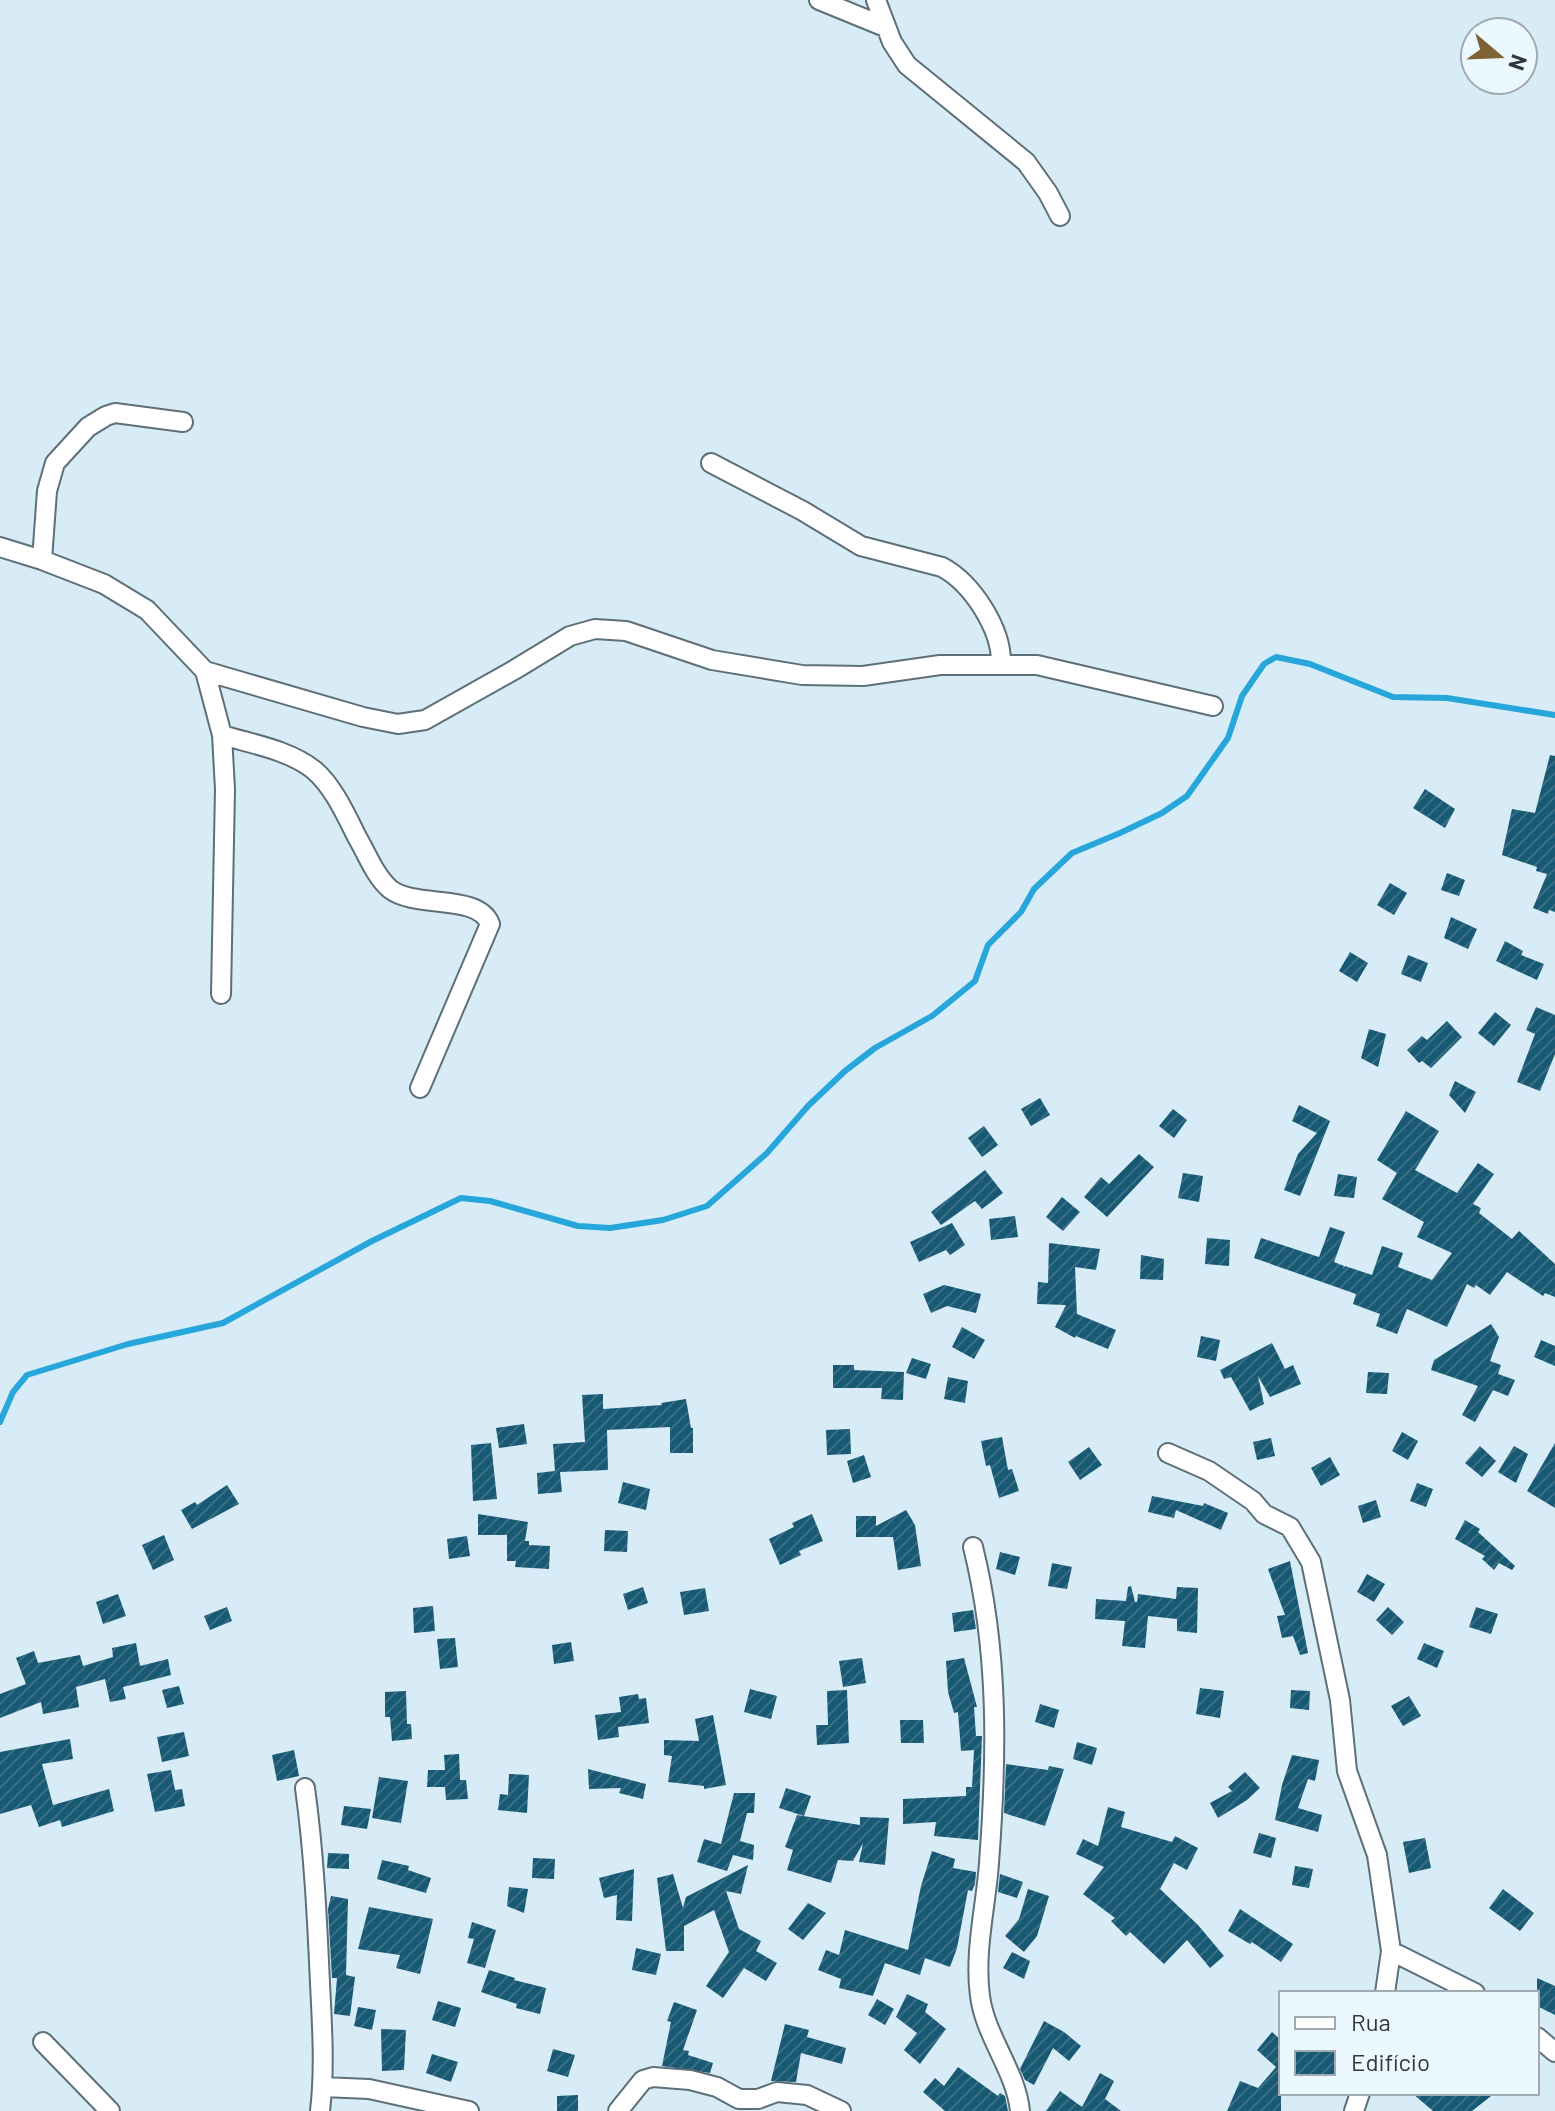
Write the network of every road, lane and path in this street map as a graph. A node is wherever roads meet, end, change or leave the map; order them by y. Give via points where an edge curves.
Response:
1 (819, 0) edge
2 (876, 0) edge
3 (885, 27) junction
4 (1060, 216) dead end
5 (183, 422) dead end
6 (711, 463) dead end
7 (0, 547) edge
8 (42, 560) junction
9 (1001, 664) junction
10 (205, 671) junction
11 (1213, 706) dead end
12 (222, 735) junction
13 (221, 994) dead end
14 (420, 1088) dead end
15 (1168, 1453) dead end
16 (973, 1547) dead end
17 (305, 1788) dead end
18 (1391, 1951) junction
19 (1385, 1991) edge
20 (1471, 1991) edge
21 (1539, 2039) edge
22 (43, 2042) dead end
23 (1555, 2052) edge
24 (323, 2087) junction
25 (110, 2111) edge
26 (320, 2111) edge
27 (469, 2111) edge
28 (618, 2111) edge
29 (841, 2111) edge
30 (1020, 2111) edge

1 - 3 street
2 - 3 street
3 - 4 street via 907,65 1026,162
5 - 8 street via 115,413 80,435 55,463 47,491
6 - 9 street via 861,546 954,573 994,629
7 - 8 street
8 - 10 street via 104,584 147,610
9 - 10 street via 940,665 863,676 802,675 712,660 626,631 595,629 570,636 425,720 398,724
9 - 11 street via 1037,665
10 - 12 street
12 - 13 street
12 - 14 street via 290,755 316,771 392,890 486,914 490,924
15 - 18 street via 1209,1471 1264,1514 1290,1527 1311,1562 1340,1700 1347,1771 1377,1855
16 - 30 street via 992,1653 995,1726 980,1998
17 - 24 street via 315,1864
18 - 19 street
18 - 20 street
21 - 23 street
22 - 25 street
24 - 26 street
24 - 27 street via 369,2089
28 - 29 street via 643,2080 653,2077 690,2080 739,2099 777,2092 807,2095

